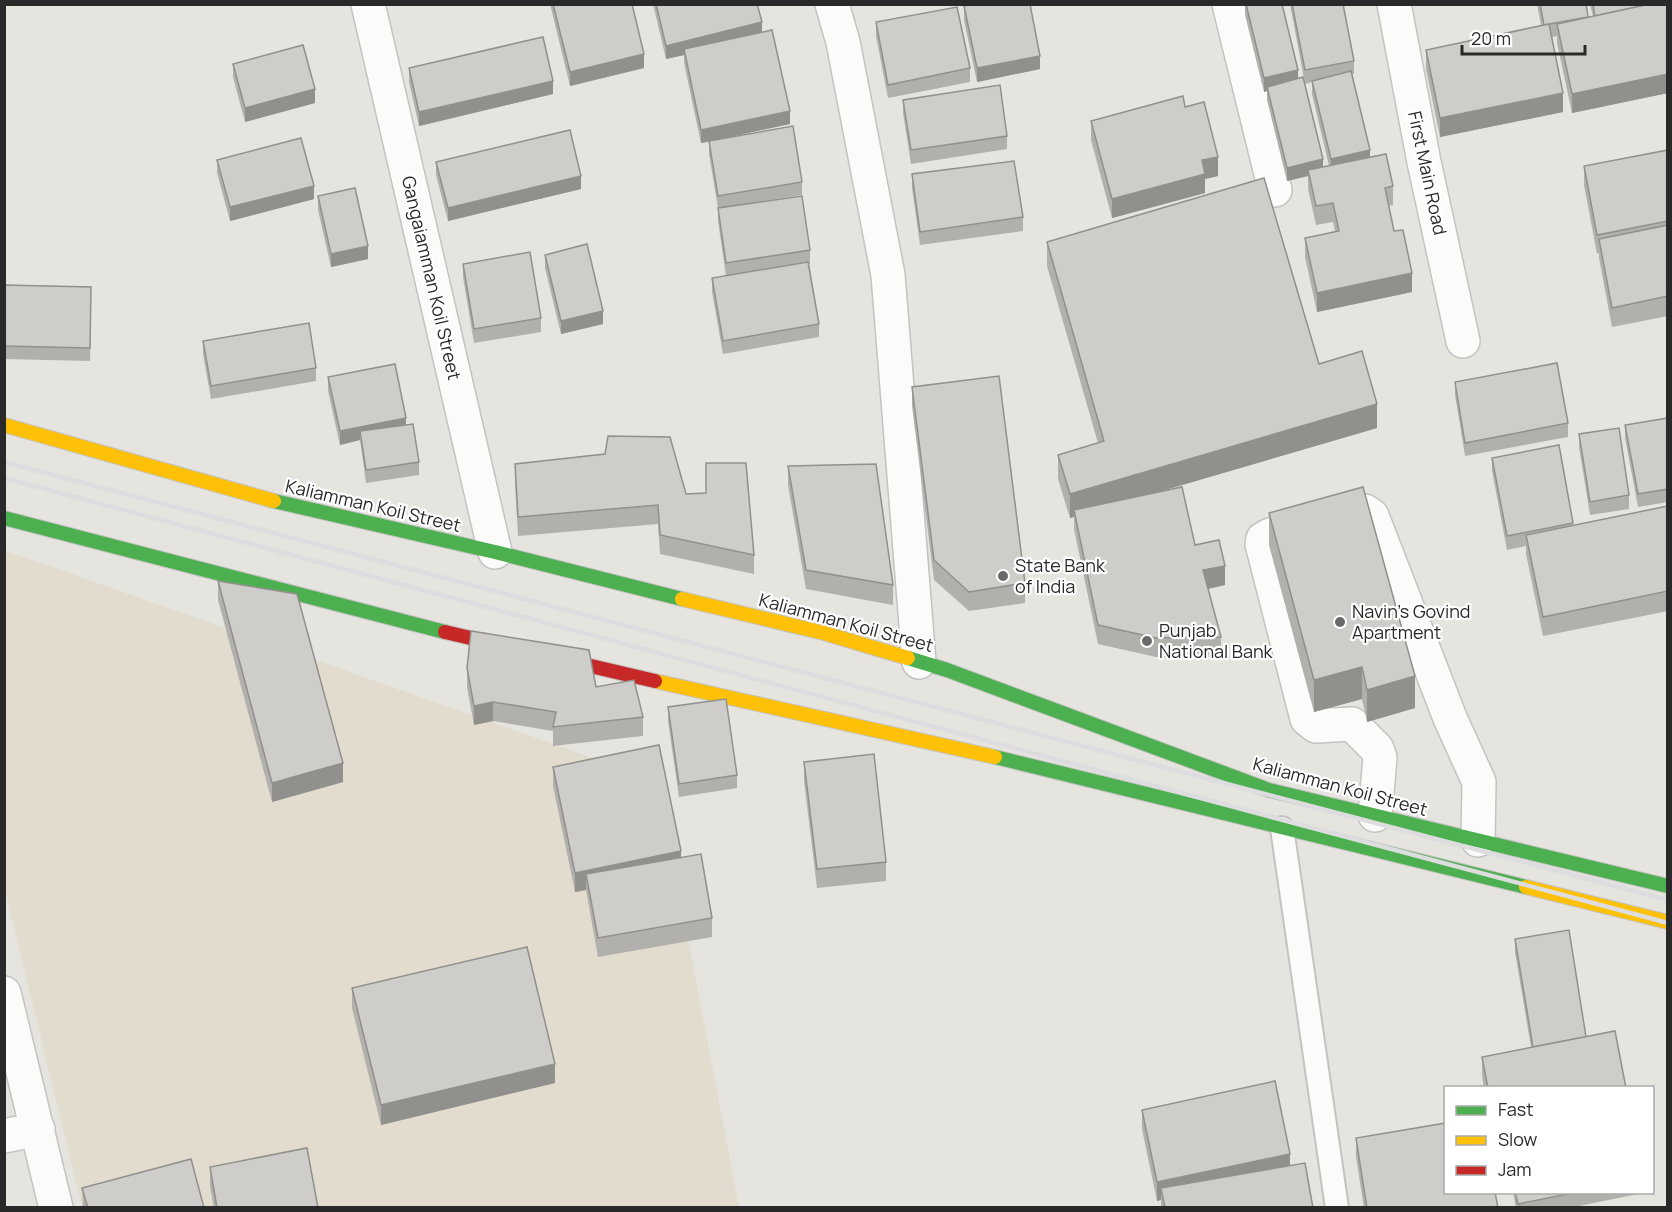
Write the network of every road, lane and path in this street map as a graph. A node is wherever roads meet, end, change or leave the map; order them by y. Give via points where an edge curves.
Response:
1 (368, 4) edge
2 (832, 4) edge
3 (1229, 4) edge
4 (1395, 4) edge
5 (1275, 190) dead end
6 (1463, 341) dead end
7 (4, 425) edge
8 (4, 518) edge
9 (495, 552) junction
10 (919, 662) junction
11 (1375, 815) junction
12 (1282, 828) junction
13 (1478, 840) junction
14 (1667, 907) edge
15 (4, 993) edge
16 (38, 1129) junction
17 (4, 1136) edge
18 (56, 1208) edge
19 (1337, 1208) edge

1 - 9 street, Gangaiamman Koil Street
2 - 10 street via 843,42 888,275
3 - 5 street
4 - 6 street, First Main Road
7 - 9 main road, Kaliamman Koil Street via 304,510
8 - 12 main road, Kaliamman Koil Street via 402,622 928,741
9 - 10 main road, Kaliamman Koil Street via 824,633
10 - 11 main road, Kaliamman Koil Street via 1269,790
11 - 13 main road, Kaliamman Koil Street
11 - 13 street via 1380,758 1377,749 1352,724 1316,726 1308,719 1262,544 1270,535 1357,510 1372,516 1479,783
12 - 14 main road, Kaliamman Koil Street
12 - 19 lane
13 - 14 main road, Kaliamman Koil Street
15 - 16 street
16 - 17 street
16 - 18 street

